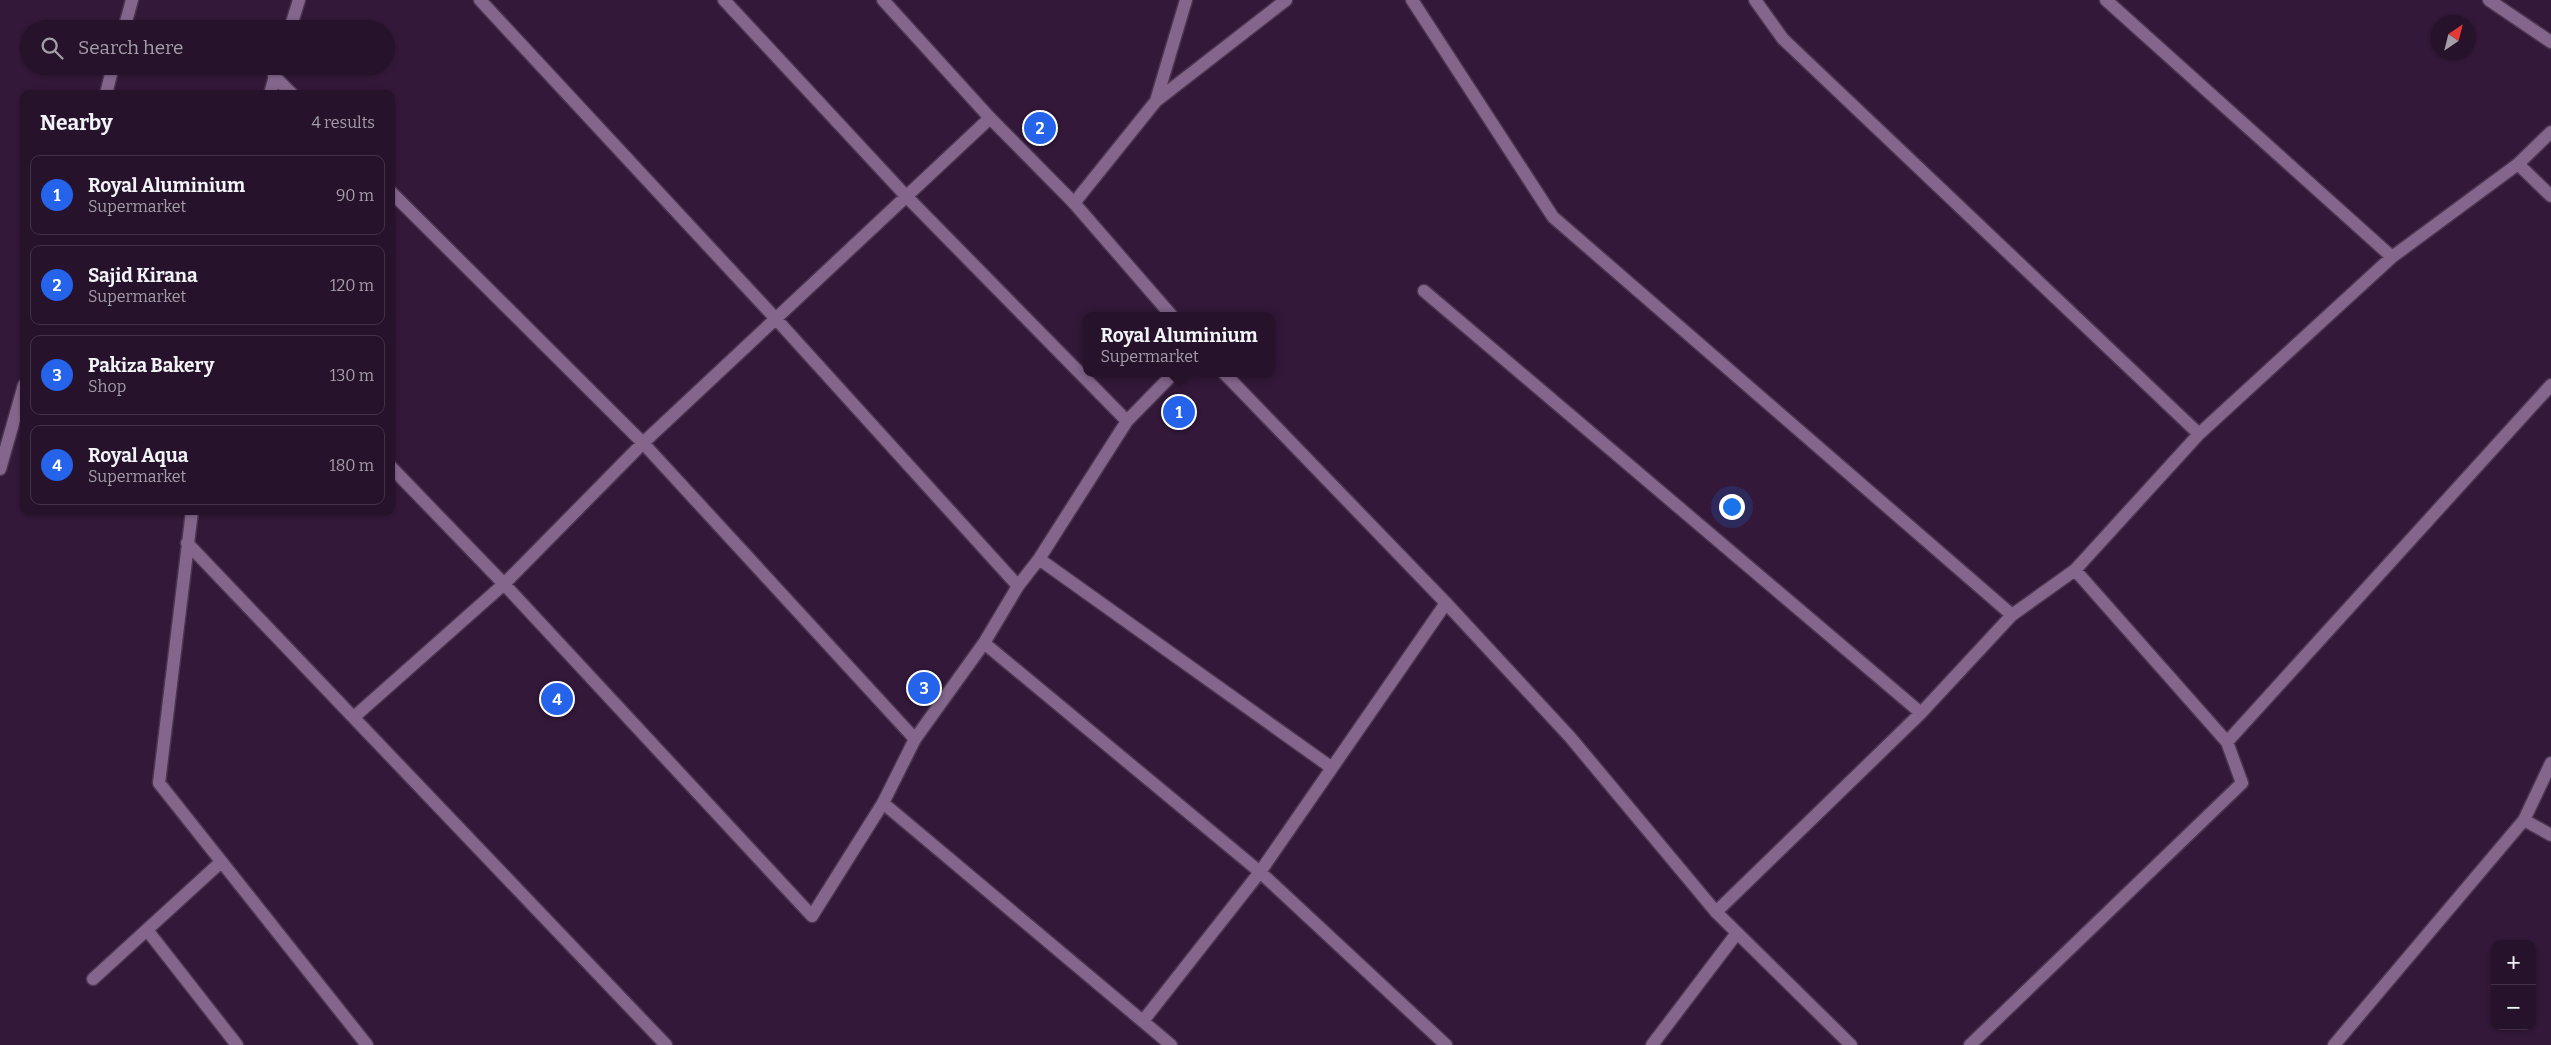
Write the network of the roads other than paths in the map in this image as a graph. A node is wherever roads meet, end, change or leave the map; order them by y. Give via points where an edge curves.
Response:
1 (132, 0) edge
2 (299, 0) edge
3 (480, 0) edge
4 (724, 0) edge
5 (883, 0) edge
6 (1186, 0) edge
7 (1286, 0) edge
8 (1412, 0) edge
9 (1755, 0) edge
10 (2106, 0) edge
11 (2489, 0) edge
12 (126, 20) edge
13 (293, 20) edge
14 (2551, 42) edge
15 (111, 75) edge
16 (275, 75) edge
17 (279, 75) edge
18 (107, 90) edge
19 (271, 90) edge
20 (289, 90) edge
21 (1156, 101) junction
22 (990, 118) junction
23 (2551, 132) edge
24 (2518, 164) junction
25 (395, 196) edge
26 (906, 196) junction
27 (2551, 196) edge
28 (1074, 203) junction
29 (2392, 257) junction
30 (1424, 291) dead end
31 (1169, 312) edge
32 (777, 320) junction
33 (1083, 376) edge
34 (1084, 377) edge
35 (1170, 377) edge
36 (1228, 377) edge
37 (2551, 385) edge
38 (20, 399) edge
39 (1127, 421) junction
40 (2199, 434) junction
41 (643, 443) junction
42 (0, 469) edge
43 (395, 471) edge
44 (191, 515) edge
45 (187, 543) junction
46 (1039, 559) junction
47 (2075, 570) junction
48 (504, 584) junction
49 (1018, 586) junction
50 (1446, 603) junction
51 (2012, 615) junction
52 (984, 643) junction
53 (1921, 713) junction
54 (354, 717) junction
55 (914, 740) junction
56 (2227, 742) junction
57 (2551, 763) edge
58 (1332, 768) junction
59 (883, 803) junction
60 (2524, 820) junction
61 (2551, 835) edge
62 (221, 862) junction
63 (1260, 872) junction
64 (1716, 912) junction
65 (147, 930) junction
66 (1737, 933) junction
67 (93, 979) dead end
68 (1143, 1021) junction
69 (237, 1045) edge
70 (367, 1045) edge
71 (666, 1045) edge
72 (1172, 1045) edge
73 (1446, 1045) edge
74 (1652, 1045) edge
75 (1851, 1045) edge
76 (1970, 1045) edge
77 (2334, 1045) edge

1 - 12 street
2 - 13 street
3 - 32 street
4 - 26 street
5 - 22 street
6 - 21 street
7 - 21 street
8 - 51 street via 1553,217
9 - 40 street via 1783,39
10 - 29 street
11 - 14 street
15 - 18 street
16 - 19 street
17 - 20 street
21 - 28 street
22 - 26 street
22 - 28 street
23 - 24 street
24 - 27 street
24 - 29 street
25 - 41 street
26 - 32 street
26 - 33 street
28 - 31 street
29 - 40 street
30 - 53 street
32 - 41 street
32 - 49 street
34 - 39 street
35 - 39 street
36 - 50 street
37 - 56 street
38 - 42 street
39 - 46 street
40 - 47 street
41 - 48 street
41 - 55 street
43 - 48 street
44 - 45 street
45 - 54 street
45 - 62 street via 159,783
46 - 49 street
46 - 58 street
47 - 51 street
47 - 56 street
48 - 54 street
48 - 59 street via 812,916
49 - 52 street
50 - 58 street
50 - 64 street via 1570,736
51 - 53 street
52 - 55 street
52 - 63 street
53 - 64 street
54 - 71 street
55 - 59 street
56 - 76 street via 2242,783
57 - 60 street
58 - 63 street
59 - 68 street
60 - 61 street
60 - 77 street
62 - 65 street
62 - 70 street
63 - 68 street
63 - 73 street
64 - 66 street
65 - 67 street
65 - 69 street
66 - 74 street
66 - 75 street
68 - 72 street

